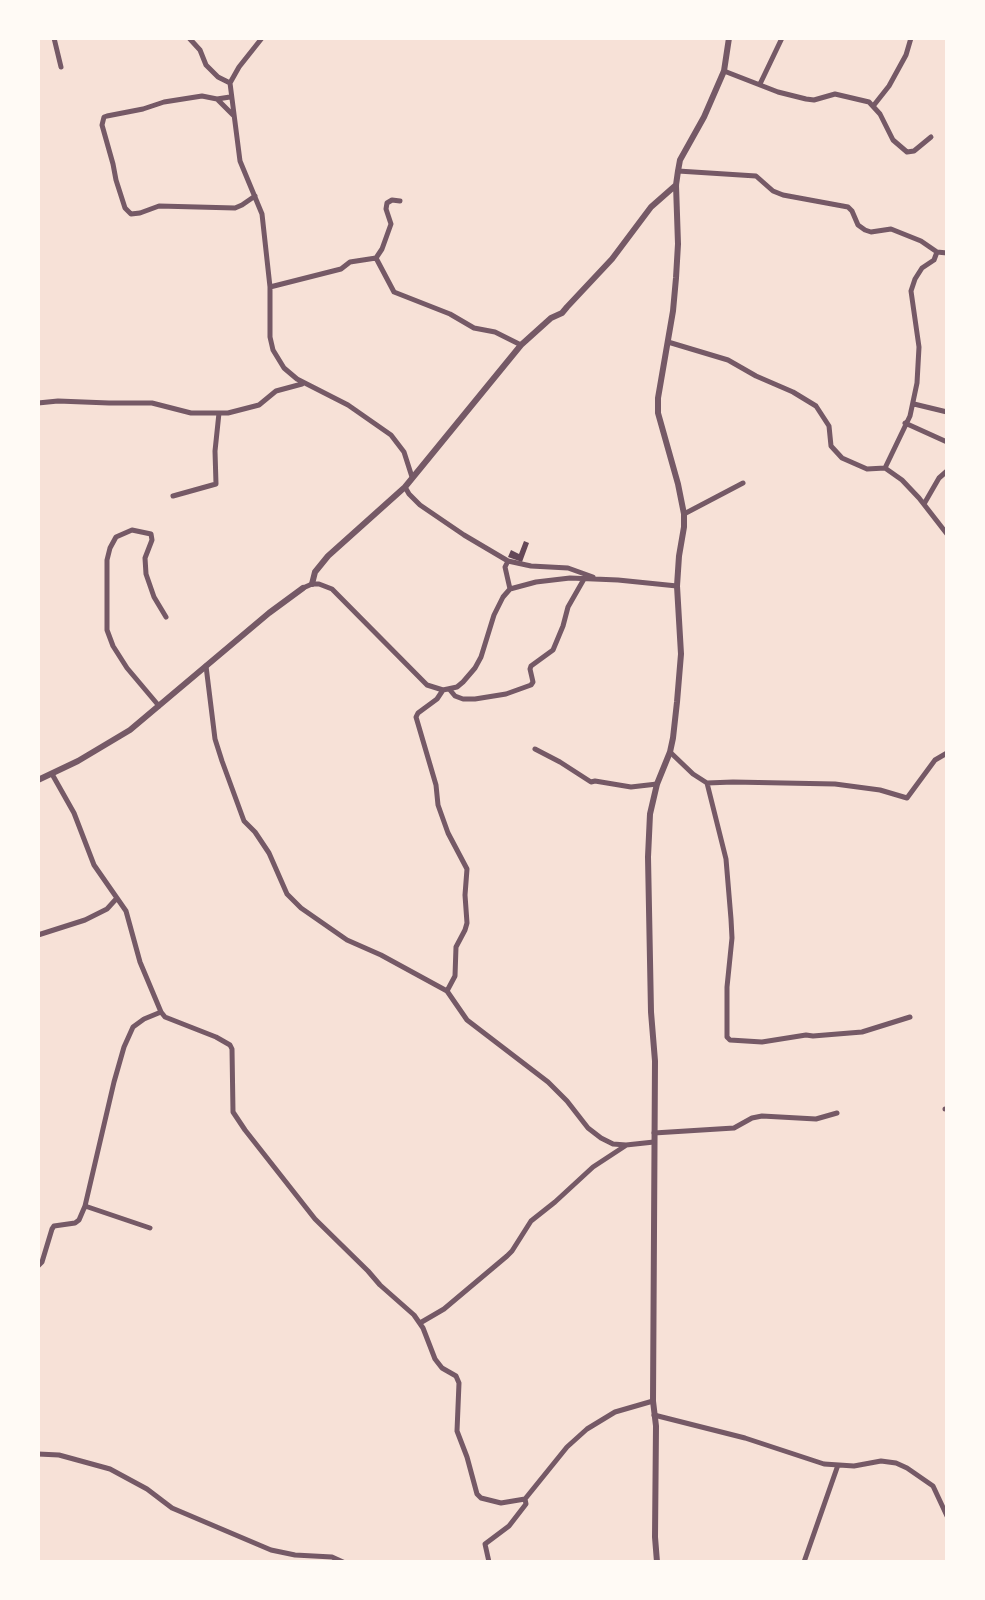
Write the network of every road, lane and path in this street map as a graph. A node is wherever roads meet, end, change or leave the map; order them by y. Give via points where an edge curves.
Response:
1 (54, 38) edge
2 (189, 38) edge
3 (262, 38) edge
4 (729, 38) edge
5 (782, 38) edge
6 (911, 38) edge
7 (61, 67) dead end
8 (724, 71) junction
9 (230, 83) junction
10 (760, 84) junction
11 (230, 97) junction
12 (217, 99) junction
13 (874, 105) junction
14 (234, 116) junction
15 (931, 137) dead end
16 (678, 171) junction
17 (676, 185) junction
18 (255, 196) junction
19 (400, 201) dead end
20 (937, 252) junction
21 (947, 253) edge
22 (376, 258) junction
23 (270, 287) junction
24 (668, 342) junction
25 (521, 345) junction
26 (303, 384) junction
27 (38, 403) edge
28 (914, 404) junction
29 (947, 412) edge
30 (219, 413) junction
31 (905, 423) junction
32 (947, 442) edge
33 (885, 468) junction
34 (947, 471) edge
35 (412, 477) junction
36 (743, 483) dead end
37 (405, 487) junction
38 (173, 496) dead end
39 (924, 504) junction
40 (684, 514) junction
41 (947, 534) edge
42 (508, 561) junction
43 (584, 578) junction
44 (597, 579) junction
45 (312, 584) junction
46 (677, 586) junction
47 (303, 588) joint
48 (510, 589) junction
49 (166, 617) dead end
50 (206, 666) junction
51 (443, 690) junction
52 (450, 690) junction
53 (159, 706) junction
54 (535, 749) dead end
55 (670, 752) junction
56 (947, 753) edge
57 (52, 774) junction
58 (38, 780) edge
59 (707, 783) junction
60 (657, 784) junction
61 (117, 898) junction
62 (38, 935) edge
63 (447, 991) junction
64 (161, 1012) junction
65 (910, 1017) dead end
66 (837, 1113) dead end
67 (654, 1133) junction
68 (654, 1142) junction
69 (626, 1145) junction
70 (85, 1206) junction
71 (150, 1228) dead end
72 (38, 1266) edge
73 (420, 1323) junction
74 (653, 1401) junction
75 (654, 1415) junction
76 (38, 1454) edge
77 (838, 1465) junction
78 (525, 1499) junction
79 (947, 1516) edge
80 (343, 1562) edge
81 (489, 1562) edge
82 (657, 1562) edge
83 (804, 1562) edge

1 - 7 street
2 - 9 street via 206,65
3 - 9 street
4 - 8 street
5 - 10 street
6 - 13 street
8 - 10 street
8 - 16 street
9 - 11 street
10 - 13 street via 806,99 835,94
11 - 12 street
11 - 14 street
12 - 14 street
12 - 18 street via 188,98 104,117 125,208 131,214 159,206 235,208
13 - 15 street via 893,140 907,152
14 - 18 street via 240,161
16 - 17 street
16 - 20 street via 756,176 783,195 848,207 865,230 891,229
17 - 24 street via 678,244
17 - 25 street via 651,207 562,313
18 - 23 street
19 - 22 street via 387,203 391,224
20 - 21 street
20 - 28 street via 911,291 919,347
22 - 23 street
22 - 25 street via 394,292
23 - 26 street via 273,350
24 - 33 street via 728,360 805,399 822,414 831,446 842,458 867,469
24 - 40 street via 658,413
25 - 35 street
26 - 30 street via 276,391 259,405
26 - 35 street via 348,405 391,435 404,452
27 - 30 street via 152,403 191,413
28 - 29 street
28 - 31 street
30 - 38 street via 216,484
31 - 32 street
31 - 33 street
33 - 39 street
34 - 39 street
35 - 37 street
36 - 40 street
37 - 42 street via 420,505
37 - 45 street via 328,556
39 - 41 street
40 - 46 street
42 - 44 street via 568,568
42 - 48 street
43 - 44 street
43 - 48 street
43 - 52 street via 553,650 531,666 531,685 475,699 463,699
44 - 46 street
45 - 47 street
45 - 51 street via 332,589 427,685
46 - 55 street via 681,654
47 - 50 street
48 - 52 street via 494,615 475,668
49 - 53 street via 146,574 152,535 132,530 116,537 107,560 107,630 127,668
50 - 53 street
50 - 63 street via 222,761 244,821 269,853 287,894 347,940
51 - 52 street
51 - 63 street via 416,717 438,805 467,869 467,923
53 - 57 street via 130,730
54 - 60 street via 591,782
55 - 59 street
55 - 60 street
56 - 59 street via 935,760 907,798 835,784
57 - 58 street
57 - 61 street via 94,865
59 - 65 street via 726,859 729,897 727,1037 762,1042 862,1032
60 - 67 street via 648,857
61 - 62 street via 85,920
61 - 64 street
63 - 69 street via 467,1020 548,1082 588,1128 613,1144
64 - 70 street via 133,1027 124,1047
64 - 73 street via 230,1045 233,1112 245,1130 315,1219
66 - 67 street via 816,1119 762,1116 734,1128
67 - 68 street
68 - 69 street
68 - 74 street
69 - 73 street via 531,1221 507,1256
70 - 71 street
70 - 72 street via 75,1223 54,1226
73 - 78 street via 435,1359 459,1383 457,1431 477,1494 501,1503
74 - 75 street
74 - 78 street via 615,1412 587,1429
75 - 77 street
75 - 82 street
76 - 80 street via 110,1469 172,1508 271,1550
77 - 79 street via 881,1461 907,1468 933,1486
77 - 83 street
78 - 81 street via 509,1526 485,1544

